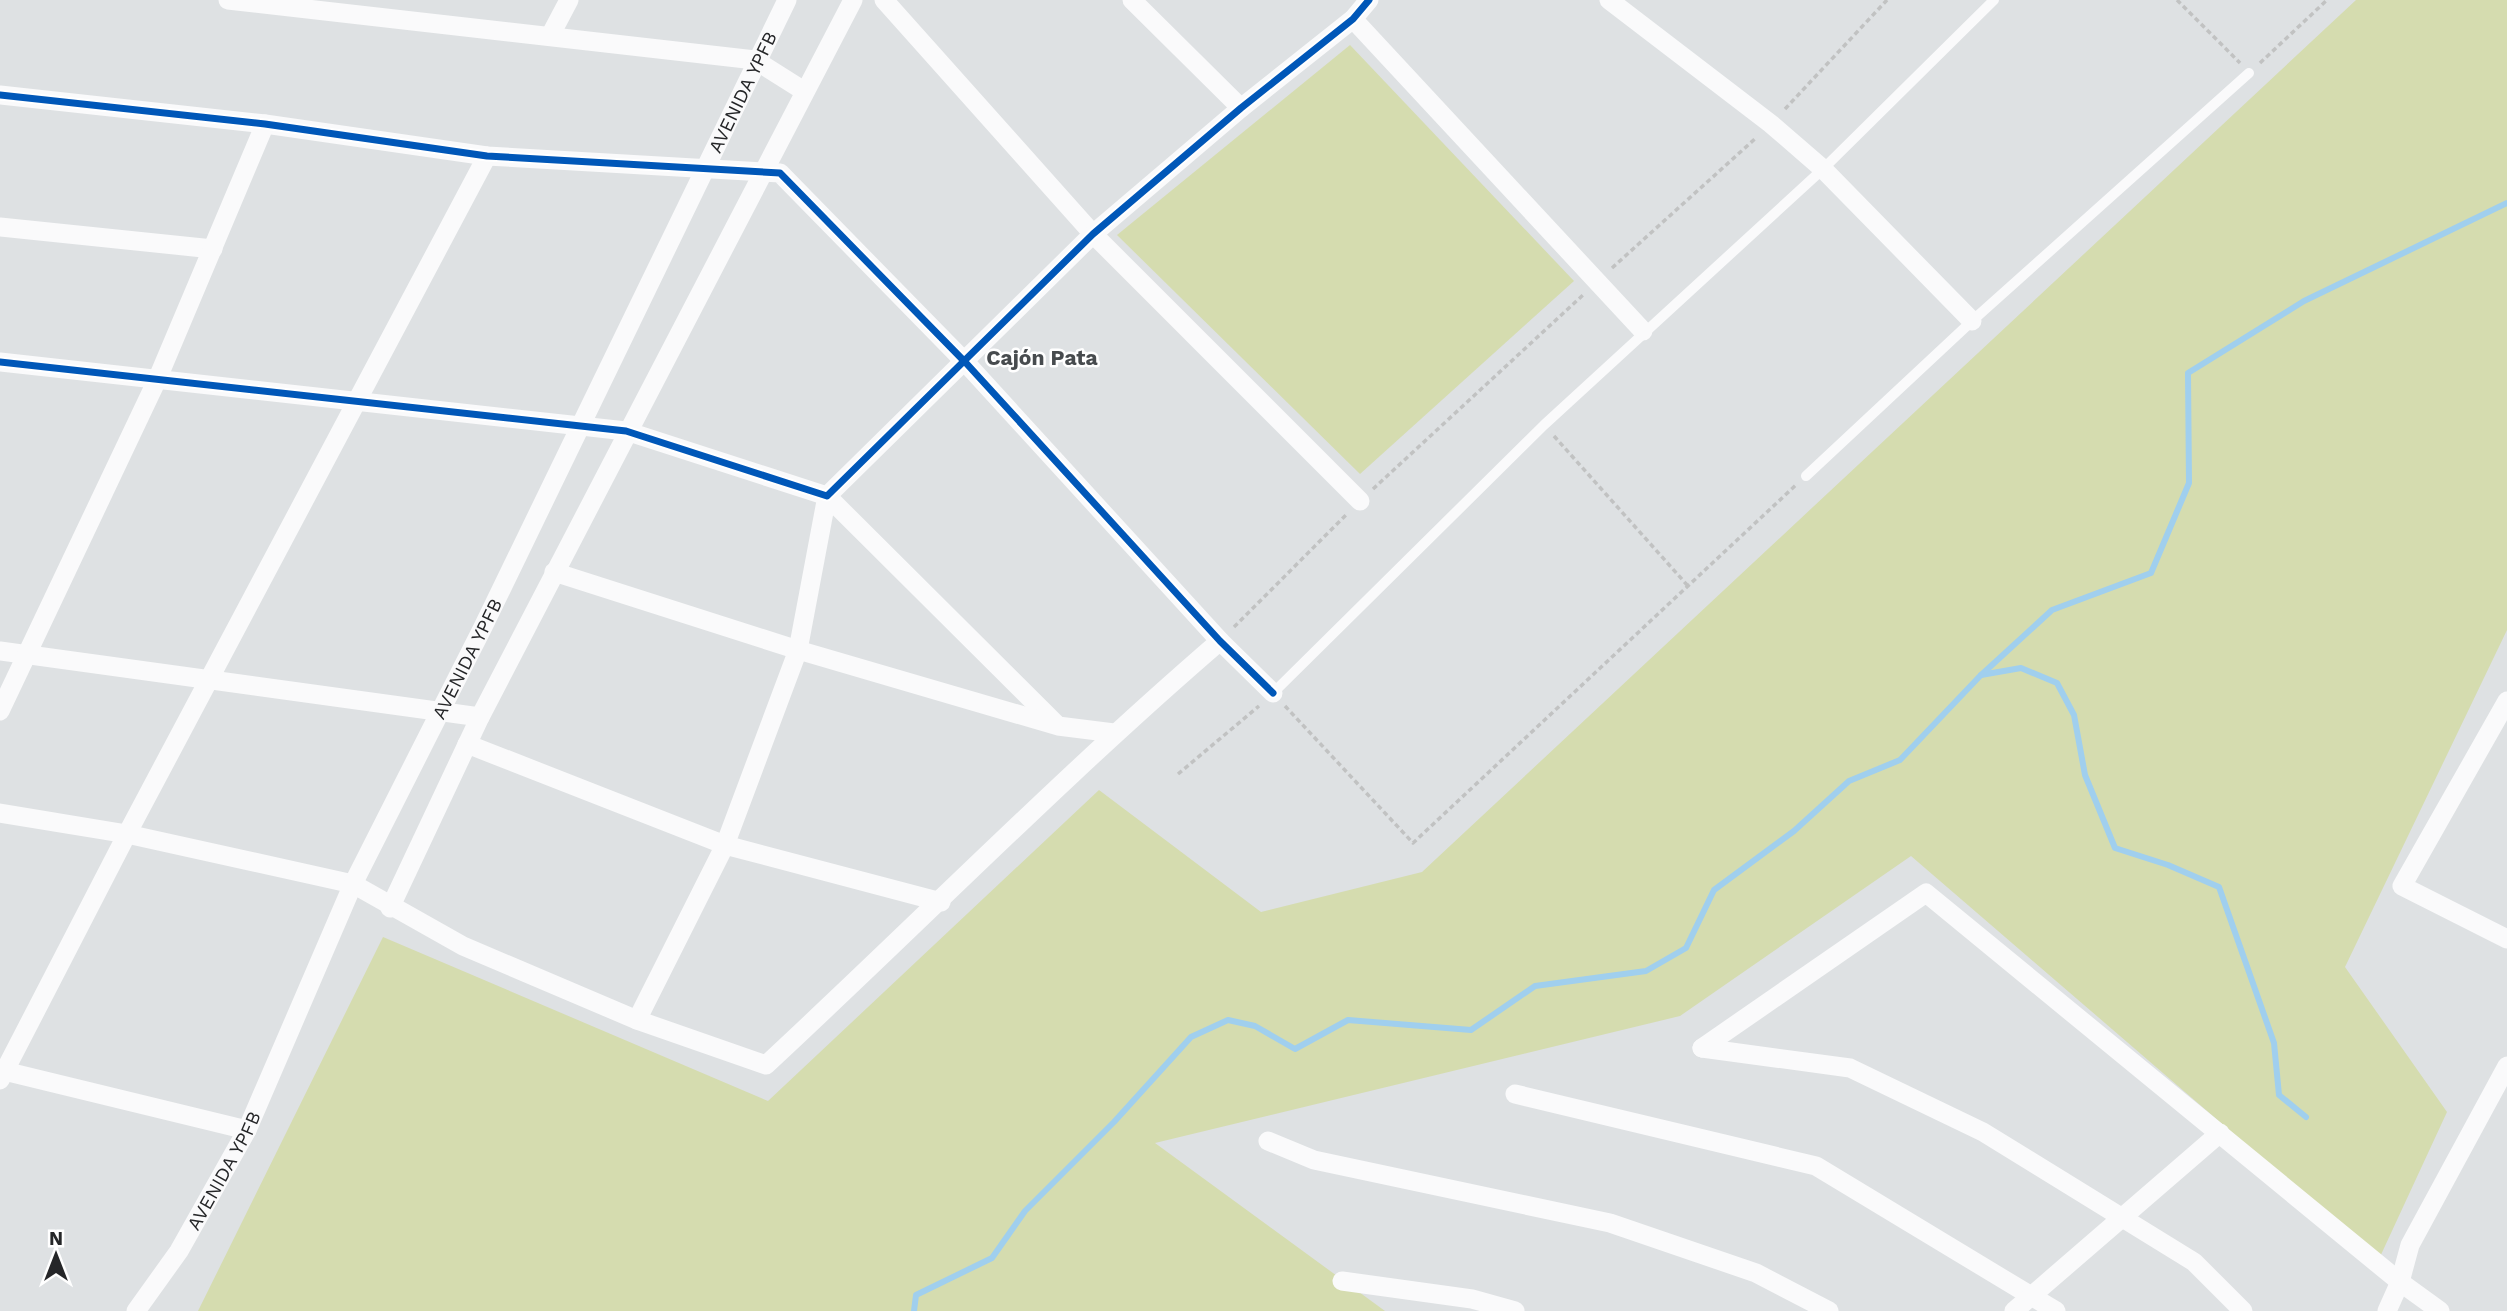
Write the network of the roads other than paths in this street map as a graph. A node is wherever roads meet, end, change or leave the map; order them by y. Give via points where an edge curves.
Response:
1 (228, 0) edge
2 (569, 0) edge
3 (787, 0) edge
4 (853, 0) edge
5 (884, 0) edge
6 (1132, 0) edge
7 (1368, 0) edge
8 (1609, 0) edge
9 (1994, 0) edge
10 (337, 6) edge
11 (1353, 19) junction
12 (550, 36) junction
13 (755, 60) junction
14 (2249, 73) road end
15 (804, 91) junction
16 (0, 95) edge
17 (1241, 108) junction
18 (265, 124) junction
19 (487, 156) junction
20 (1823, 169) junction
21 (705, 170) junction
22 (761, 173) junction
23 (0, 227) edge
24 (1093, 234) junction
25 (213, 249) junction
26 (1972, 321) junction
27 (1643, 331) junction
28 (0, 362) edge
29 (966, 363) junction
30 (157, 380) junction
31 (355, 401) junction
32 (580, 426) junction
33 (626, 431) junction
34 (1806, 476) road end
35 (827, 496) junction
36 (1360, 501) road end
37 (554, 572) junction
38 (1220, 641) junction
39 (798, 650) junction
40 (0, 651) edge
41 (27, 655) junction
42 (208, 681) junction
43 (1273, 694) joint
44 (2507, 701) edge
45 (0, 711) edge
46 (440, 711) junction
47 (480, 717) junction
48 (1058, 726) junction
49 (1114, 733) junction
50 (467, 744) junction
51 (0, 813) edge
52 (127, 834) junction
53 (726, 845) junction
54 (353, 884) junction
55 (941, 902) junction
56 (390, 908) junction
57 (2507, 939) edge
58 (638, 1020) junction
59 (2507, 1066) edge
60 (2, 1074) edge
61 (1515, 1094) dead end
62 (247, 1130) junction
63 (2220, 1133) junction
64 (1268, 1141) dead end
65 (2122, 1218) junction
66 (1342, 1281) dead end
67 (2400, 1282) junction
68 (2033, 1295) junction
69 (136, 1311) edge
70 (1515, 1311) edge
71 (1829, 1311) edge
72 (2014, 1311) edge
73 (2056, 1311) edge
74 (2244, 1311) edge
75 (2386, 1311) edge
76 (2440, 1311) edge

1 - 10 street
2 - 12 street
3 - 13 street, AVENIDA YPFB
4 - 15 street, AVENIDA YPFB
5 - 24 street
6 - 17 street
7 - 11 street
8 - 20 street
9 - 20 lane
10 - 12 street
11 - 17 street
11 - 27 street
12 - 13 street
13 - 15 street
13 - 21 street, AVENIDA YPFB
14 - 26 lane
15 - 22 street, AVENIDA YPFB
16 - 18 street
17 - 24 street
18 - 19 street
18 - 25 street
19 - 21 street
19 - 31 street
20 - 26 street
20 - 27 lane
21 - 22 street
21 - 32 street, AVENIDA YPFB
22 - 29 street via 780,173
22 - 33 street, AVENIDA YPFB
23 - 25 street
24 - 29 street
24 - 36 street
25 - 30 street
26 - 34 lane
27 - 43 lane
28 - 30 street
29 - 35 street
29 - 38 street
30 - 31 street
30 - 41 street
31 - 32 street
31 - 42 street
32 - 33 street
32 - 46 street, AVENIDA YPFB
33 - 35 street
33 - 37 street, AVENIDA YPFB
35 - 39 street
35 - 48 street
37 - 39 street
37 - 47 street, AVENIDA YPFB
38 - 43 street
38 - 49 street
39 - 48 street
39 - 53 street
40 - 41 street
41 - 42 street
41 - 45 street
42 - 46 street
42 - 52 street
44 - 57 street via 2402,886
46 - 47 street
46 - 54 street, AVENIDA YPFB
47 - 50 street, AVENIDA YPFB
48 - 49 street
49 - 55 street
50 - 53 street
50 - 56 street, AVENIDA YPFB
51 - 52 street
52 - 54 street
52 - 60 street
53 - 55 street
53 - 58 street
54 - 56 street
54 - 62 street, AVENIDA YPFB
55 - 58 street via 766,1065
56 - 58 street via 463,946
59 - 67 street via 2410,1245
60 - 62 street
61 - 68 street via 1816,1166
62 - 69 street, AVENIDA YPFB via 180,1251
63 - 65 street
63 - 65 street via 1926,893 1702,1048 1850,1068 1983,1132
63 - 67 street
64 - 71 street via 1314,1160 1610,1223 1756,1273
65 - 68 street
65 - 74 street via 2194,1262
66 - 70 street via 1472,1299
67 - 75 street
67 - 76 street
68 - 72 street
68 - 73 street

